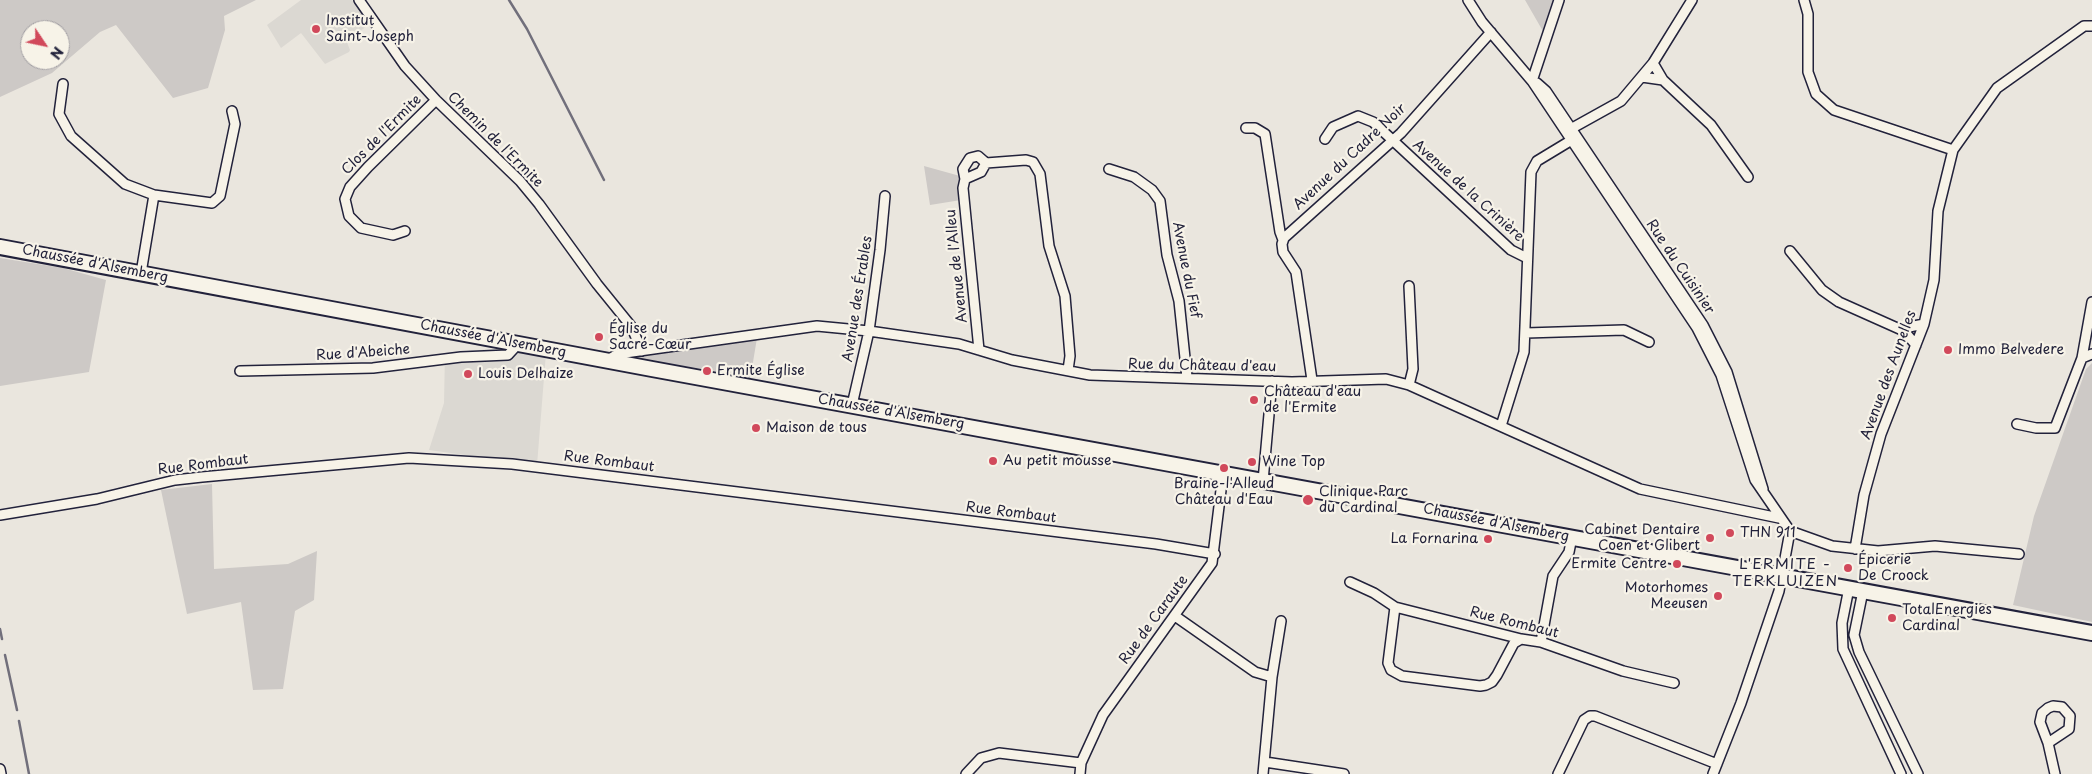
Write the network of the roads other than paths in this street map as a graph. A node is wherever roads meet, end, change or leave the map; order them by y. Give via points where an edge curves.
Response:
1 (358, 0) edge
2 (1468, 0) edge
3 (1559, 0) edge
4 (1692, 0) edge
5 (1804, 0) edge
6 (2092, 26) edge
7 (1491, 32) junction
8 (1653, 63) junction
9 (1642, 77) junction
10 (1663, 80) junction
11 (1532, 81) junction
12 (63, 84) dead end
13 (436, 100) junction
14 (232, 111) dead end
15 (1246, 128) dead end
16 (1568, 130) junction
17 (1325, 139) dead end
18 (1574, 139) junction
19 (1392, 141) junction
20 (1953, 150) junction
21 (986, 163) junction
22 (1109, 169) dead end
23 (1748, 177) dead end
24 (966, 179) junction
25 (154, 195) junction
26 (885, 196) dead end
27 (405, 231) dead end
28 (1285, 237) junction
29 (0, 247) edge
30 (1790, 251) dead end
31 (1528, 258) junction
32 (141, 273) junction
33 (1409, 286) dead end
34 (2092, 302) edge
35 (1924, 324) junction
36 (869, 331) junction
37 (1904, 331) junction
38 (1526, 333) junction
39 (2090, 336) edge
40 (495, 339) junction
41 (1649, 342) dead end
42 (519, 343) junction
43 (1916, 345) junction
44 (979, 350) junction
45 (642, 352) junction
46 (2092, 354) edge
47 (487, 356) junction
48 (2082, 358) junction
49 (606, 360) junction
50 (1068, 370) junction
51 (240, 371) dead end
52 (1187, 377) junction
53 (1312, 380) junction
54 (1272, 381) junction
55 (1409, 385) junction
56 (852, 405) junction
57 (2017, 424) dead end
58 (1501, 426) junction
59 (1224, 474) junction
60 (1263, 480) junction
61 (0, 515) edge
62 (1779, 518) junction
63 (1790, 530) junction
64 (1572, 538) junction
65 (1854, 549) junction
66 (1215, 554) junction
67 (2018, 554) dead end
68 (1782, 577) junction
69 (1350, 582) dead end
70 (1849, 588) junction
71 (1863, 591) junction
72 (1395, 607) junction
73 (1174, 616) junction
74 (1281, 621) dead end
75 (2092, 634) edge
76 (1521, 639) junction
77 (1541, 642) junction
78 (1272, 677) junction
79 (1674, 683) dead end
80 (2048, 744) dead end
81 (1265, 762) junction
82 (1081, 763) junction
83 (1717, 764) junction
84 (0, 769) edge
85 (1, 774) edge
86 (966, 774) edge
87 (1080, 774) edge
88 (1263, 774) edge
89 (1344, 774) edge
90 (1558, 774) edge
91 (1713, 774) edge
92 (1901, 774) edge
93 (1918, 774) edge
94 (2055, 774) edge

1 - 13 street, Chemin de l'Ermite via 405,66
2 - 7 street, Rue du Cuisinier
3 - 11 street
4 - 8 street
5 - 20 street via 1808,14 1808,72 1816,94 1834,110
6 - 20 street via 2084,26 1997,88
7 - 11 street, Rue du Cuisinier
7 - 19 street, Avenue du Cadre Noir
8 - 9 street
8 - 10 street
9 - 10 street
9 - 16 street via 1621,101
10 - 23 street via 1711,125
11 - 16 street, Rue du Cuisinier
12 - 25 street via 59,114 71,136 126,184
13 - 27 street, Clos de l'Ermite via 368,167 350,187 346,199 349,216 361,228 393,235
13 - 45 street, Chemin de l'Ermite via 520,181 539,204 631,326
14 - 25 street via 235,124 220,196 212,203
15 - 28 street via 1255,128 1265,134 1280,232
16 - 18 street, Rue du Cuisinier
17 - 19 street, Avenue de la Crinière via 1332,128 1358,116 1373,122
18 - 31 street via 1537,161 1531,172
18 - 62 street, Rue du Cuisinier via 1703,325 1731,381 1764,490
19 - 28 street, Avenue du Cadre Noir
19 - 31 street, Avenue de la Crinière via 1511,250
20 - 35 street, Avenue des Aunelles via 1938,211 1934,280
21 - 24 street via 981,172
21 - 24 street, Avenue de l'Alleu via 978,156 970,158 962,169
21 - 50 street, Avenue de l'Alleu via 1026,160 1033,162 1040,174 1050,246 1065,296 1070,356
22 - 52 street, Avenue du Fief via 1134,177 1152,190 1160,201 1166,255 1179,301
24 - 44 street, Avenue de l'Alleu via 963,188
25 - 32 street
26 - 36 street, Avenue des Érables
28 - 53 street via 1283,252 1296,272
29 - 32 main road, Chaussée d'Alsemberg
30 - 37 street via 1822,290 1839,302
31 - 38 street
32 - 40 main road, Chaussée d'Alsemberg
33 - 55 street via 1413,362
34 - 39 street
35 - 37 street
35 - 43 street, Avenue des Aunelles
36 - 44 street, Rue du Château d'eau via 959,344
36 - 45 street, Rue du Château d'eau via 795,328
36 - 56 street, Avenue des Érables
37 - 43 street
38 - 41 street via 1624,330
38 - 58 street via 1524,352
39 - 48 street
40 - 42 main road, Chaussée d'Alsemberg
40 - 47 street via 495,347
42 - 47 street, Rue d'Abeiche via 512,354
42 - 49 main road, Chaussée d'Alsemberg
43 - 65 street, Avenue des Aunelles via 1881,434 1864,495
44 - 50 street, Rue du Château d'eau via 1012,360
45 - 49 street, Rue du Château d'eau via 618,354
46 - 48 street
47 - 51 street, Rue d'Abeiche via 373,368
48 - 57 street via 2055,428
49 - 56 main road, Chaussée d'Alsemberg
50 - 52 street, Rue du Château d'eau via 1126,378
52 - 54 street, Rue du Château d'eau
53 - 54 street, Rue du Château d'eau
53 - 55 street, Rue du Château d'eau via 1386,379
54 - 60 street
55 - 58 street, Rue du Château d'eau
56 - 59 main road, Chaussée d'Alsemberg
58 - 62 street, Rue du Château d'eau via 1640,489
59 - 60 main road, Chaussée d'Alsemberg
59 - 66 street, Rue de Caraute
60 - 64 main road, Chaussée d'Alsemberg
61 - 66 street, Rue Rombaut via 98,499 175,480 409,458 521,465
62 - 63 street, Rue du Cuisinier
63 - 65 street via 1812,540
63 - 68 street
64 - 68 main road, Chaussée d'Alsemberg
64 - 77 street via 1569,552 1553,576
65 - 67 street via 1878,551 1936,546
66 - 73 street, Rue de Caraute
68 - 70 main road, Chaussée d'Alsemberg
68 - 83 street via 1741,703
69 - 72 street, Rue Rombaut
70 - 71 main road, Chaussée d'Alsemberg
70 - 92 street via 1842,623 1842,648
71 - 75 main road, Chaussée d'Alsemberg
71 - 93 street via 1854,635 1859,652
72 - 76 street, Rue Rombaut
72 - 76 street via 1388,664 1391,670 1402,676 1486,685 1497,675 1514,644
73 - 78 street via 1255,672
73 - 82 street, Rue de Caraute via 1102,715
74 - 78 street
76 - 77 street, Rue Rombaut
77 - 79 street, Rue Rombaut via 1623,671
78 - 81 street
80 - 94 street
81 - 88 street
81 - 89 street
82 - 86 street via 999,754 981,758
82 - 87 street, Rue de Caraute
83 - 90 street via 1590,716 1584,720
83 - 91 street
84 - 85 street

